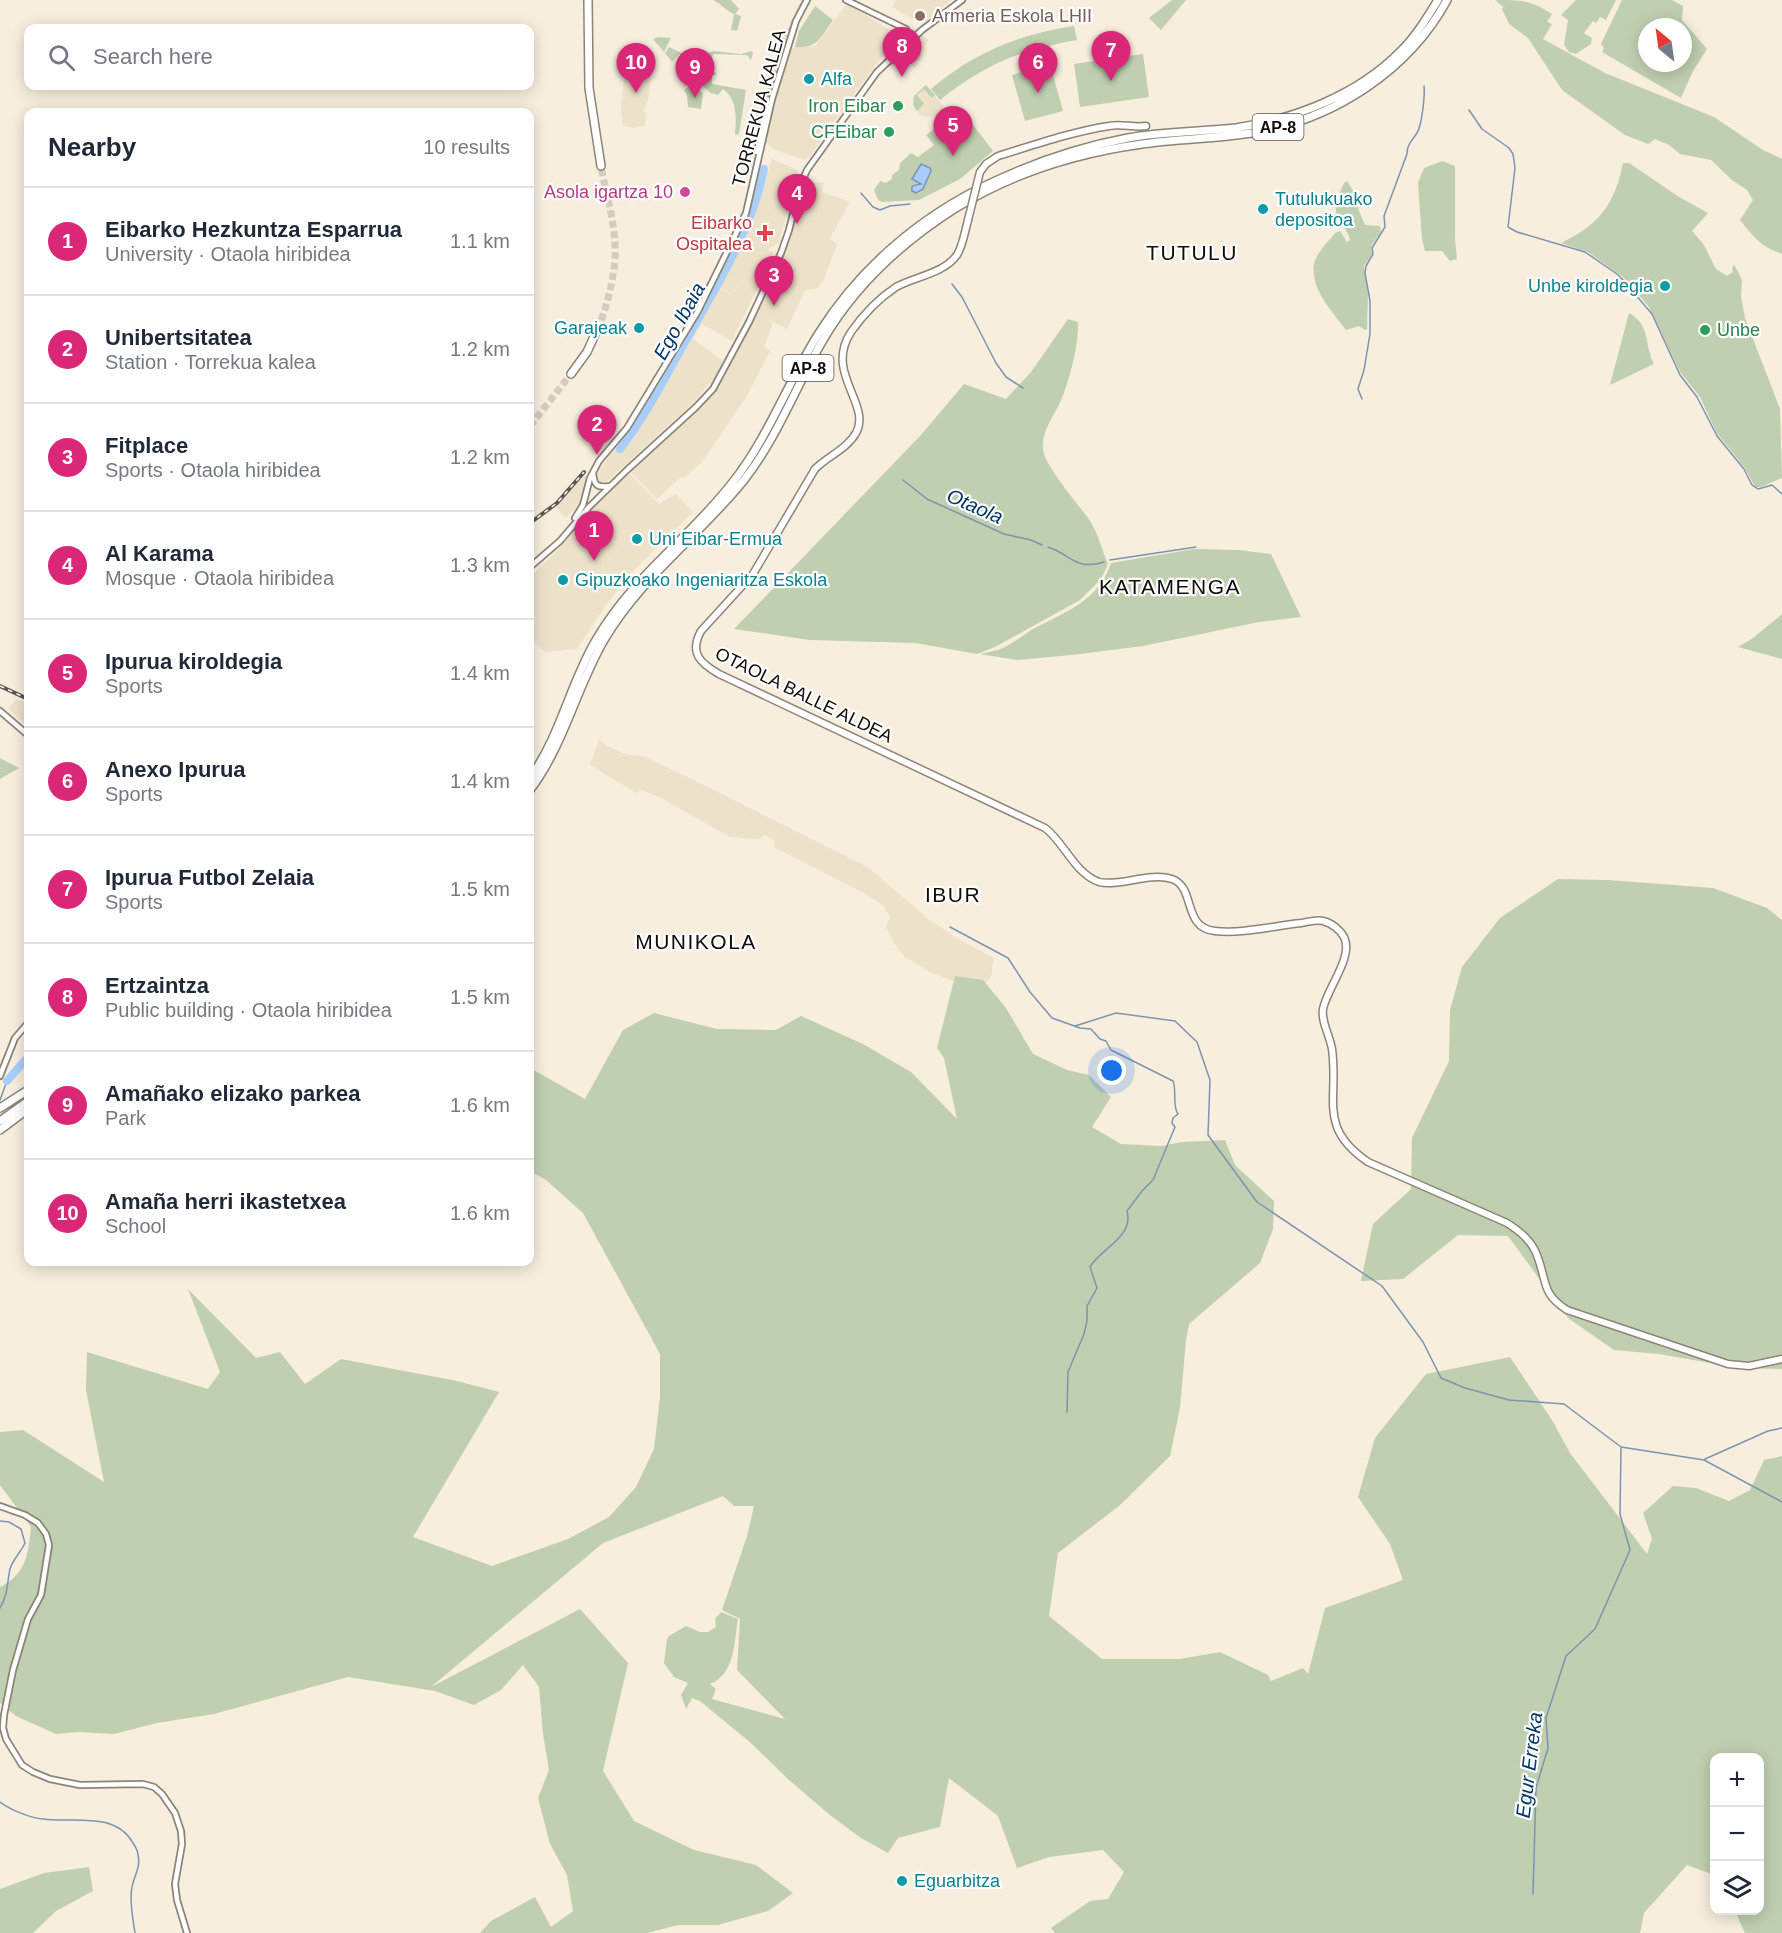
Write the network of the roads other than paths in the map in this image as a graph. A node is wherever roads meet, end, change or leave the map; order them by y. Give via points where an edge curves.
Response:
1 (588, 0) edge
2 (807, 0) edge
3 (846, 0) edge
4 (962, 0) edge
5 (1447, 0) edge
6 (1439, 4) edge
7 (905, 45) junction
8 (767, 99) tunnel mouth
9 (1146, 126) dead end
10 (601, 166) tunnel mouth
11 (754, 176) junction
12 (597, 330) tunnel mouth
13 (571, 374) tunnel mouth
14 (593, 474) junction
15 (611, 485) junction
16 (555, 544) junction
17 (534, 563) edge
18 (0, 711) edge
19 (24, 732) edge
20 (555, 739) junction
21 (534, 772) edge
22 (534, 783) edge
23 (24, 1028) edge
24 (0, 1076) edge
25 (24, 1092) edge
26 (24, 1104) edge
27 (0, 1108) edge
28 (24, 1112) edge
29 (0, 1121) edge
30 (0, 1130) edge
31 (1782, 1359) edge
32 (0, 1506) edge
33 (187, 1933) edge

1 - 10 highway via 589,88
2 - 11 street, TORREKUA KALEA via 796,21 772,99
3 - 7 street via 906,28
4 - 7 street
5 - 6 highway, AP-8
6 - 20 highway, AP-8 via 1400,53 1359,88 1273,121 1054,157 987,185 921,224 872,265 840,303 746,465 620,603 595,641
7 - 15 street via 877,72 807,170 781,253 713,389
8 - 11 street
9 - 31 main road, OTAOLA BALLE ALDEA, bridge via 1116,124 1093,129 998,156 986,164 980,172 957,254 946,265 896,288 866,312 849,336 842,367 858,410 857,431 848,445 815,469 753,574 701,631 696,639 698,657 719,674 1045,828 1082,870 1099,882 1172,879 1186,893 1197,922 1214,932 1323,920 1336,927 1345,939 1347,951 1322,1013 1332,1055 1334,1118 1341,1137 1353,1152 1520,1230 1538,1257 1550,1296 1567,1310 1728,1364 1749,1366
11 - 14 street, TORREKUA KALEA via 746,213 698,311 627,428
12 - 13 highway
14 - 15 street via 600,488
14 - 16 street, TORREKUA KALEA via 578,515
15 - 16 street
16 - 17 street
18 - 19 street
20 - 21 highway, AP-8
20 - 22 highway, AP-8 via 546,765
23 - 24 street via 15,1038
25 - 27 highway
26 - 29 highway
28 - 30 highway
32 - 33 street via 38,1523 49,1545 41,1594 28,1619 13,1670 4,1715 6,1739 22,1765 50,1779 80,1785 143,1784 162,1794 181,1831 176,1892

